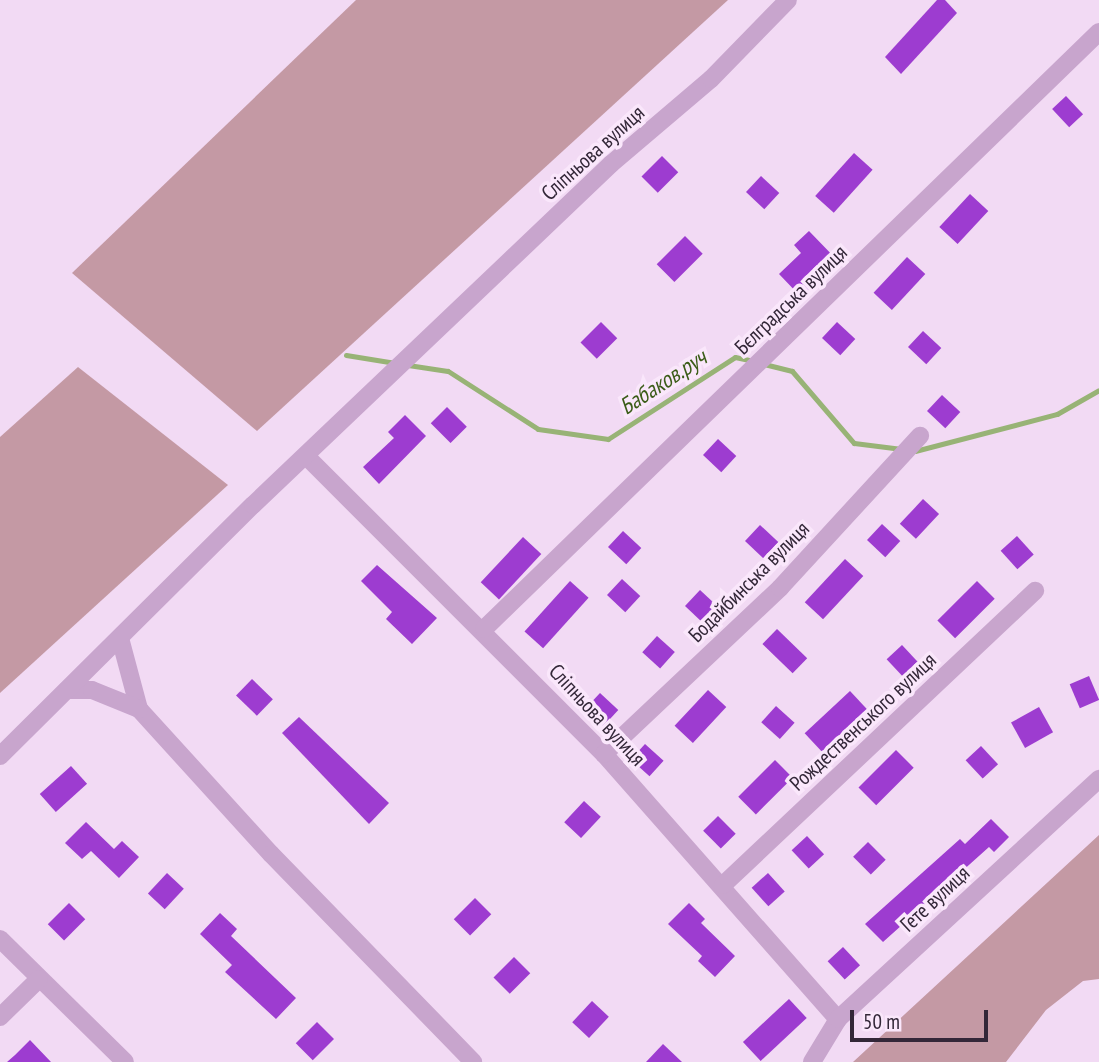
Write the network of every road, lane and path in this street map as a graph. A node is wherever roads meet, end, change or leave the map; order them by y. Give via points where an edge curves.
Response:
1 (788, 0) edge
2 (1099, 32) edge
3 (920, 436) dead end
4 (308, 458) junction
5 (1035, 591) dead end
6 (484, 629) junction
7 (120, 638) junction
8 (67, 690) junction
9 (139, 709) junction
10 (604, 754) junction
11 (0, 755) edge
12 (1099, 779) edge
13 (723, 885) junction
14 (0, 939) edge
15 (38, 979) junction
16 (0, 1017) edge
17 (838, 1019) junction
18 (125, 1062) edge
19 (473, 1062) edge
20 (812, 1062) edge

1 - 4 street, Сліпньова вулиця via 711,79 611,164
2 - 6 street, Бєлградська вулиця
3 - 10 street, Бодайбинська вулиця via 780,588
4 - 6 street, Сліпньова вулиця
4 - 7 street, Сліпньова вулиця via 253,505
5 - 13 street, Рождественського вулиця
6 - 10 street, Сліпньова вулиця
7 - 8 street, Сліпньова вулиця
7 - 9 street
8 - 9 street via 92,690
8 - 11 street, Сліпньова вулиця
9 - 19 street via 271,854
10 - 13 street, Сліпньова вулиця
12 - 17 street, Гете вулиця
13 - 17 street, Сліпньова вулиця
14 - 15 street
15 - 16 street
15 - 18 street
17 - 20 street, Гете вулиця

